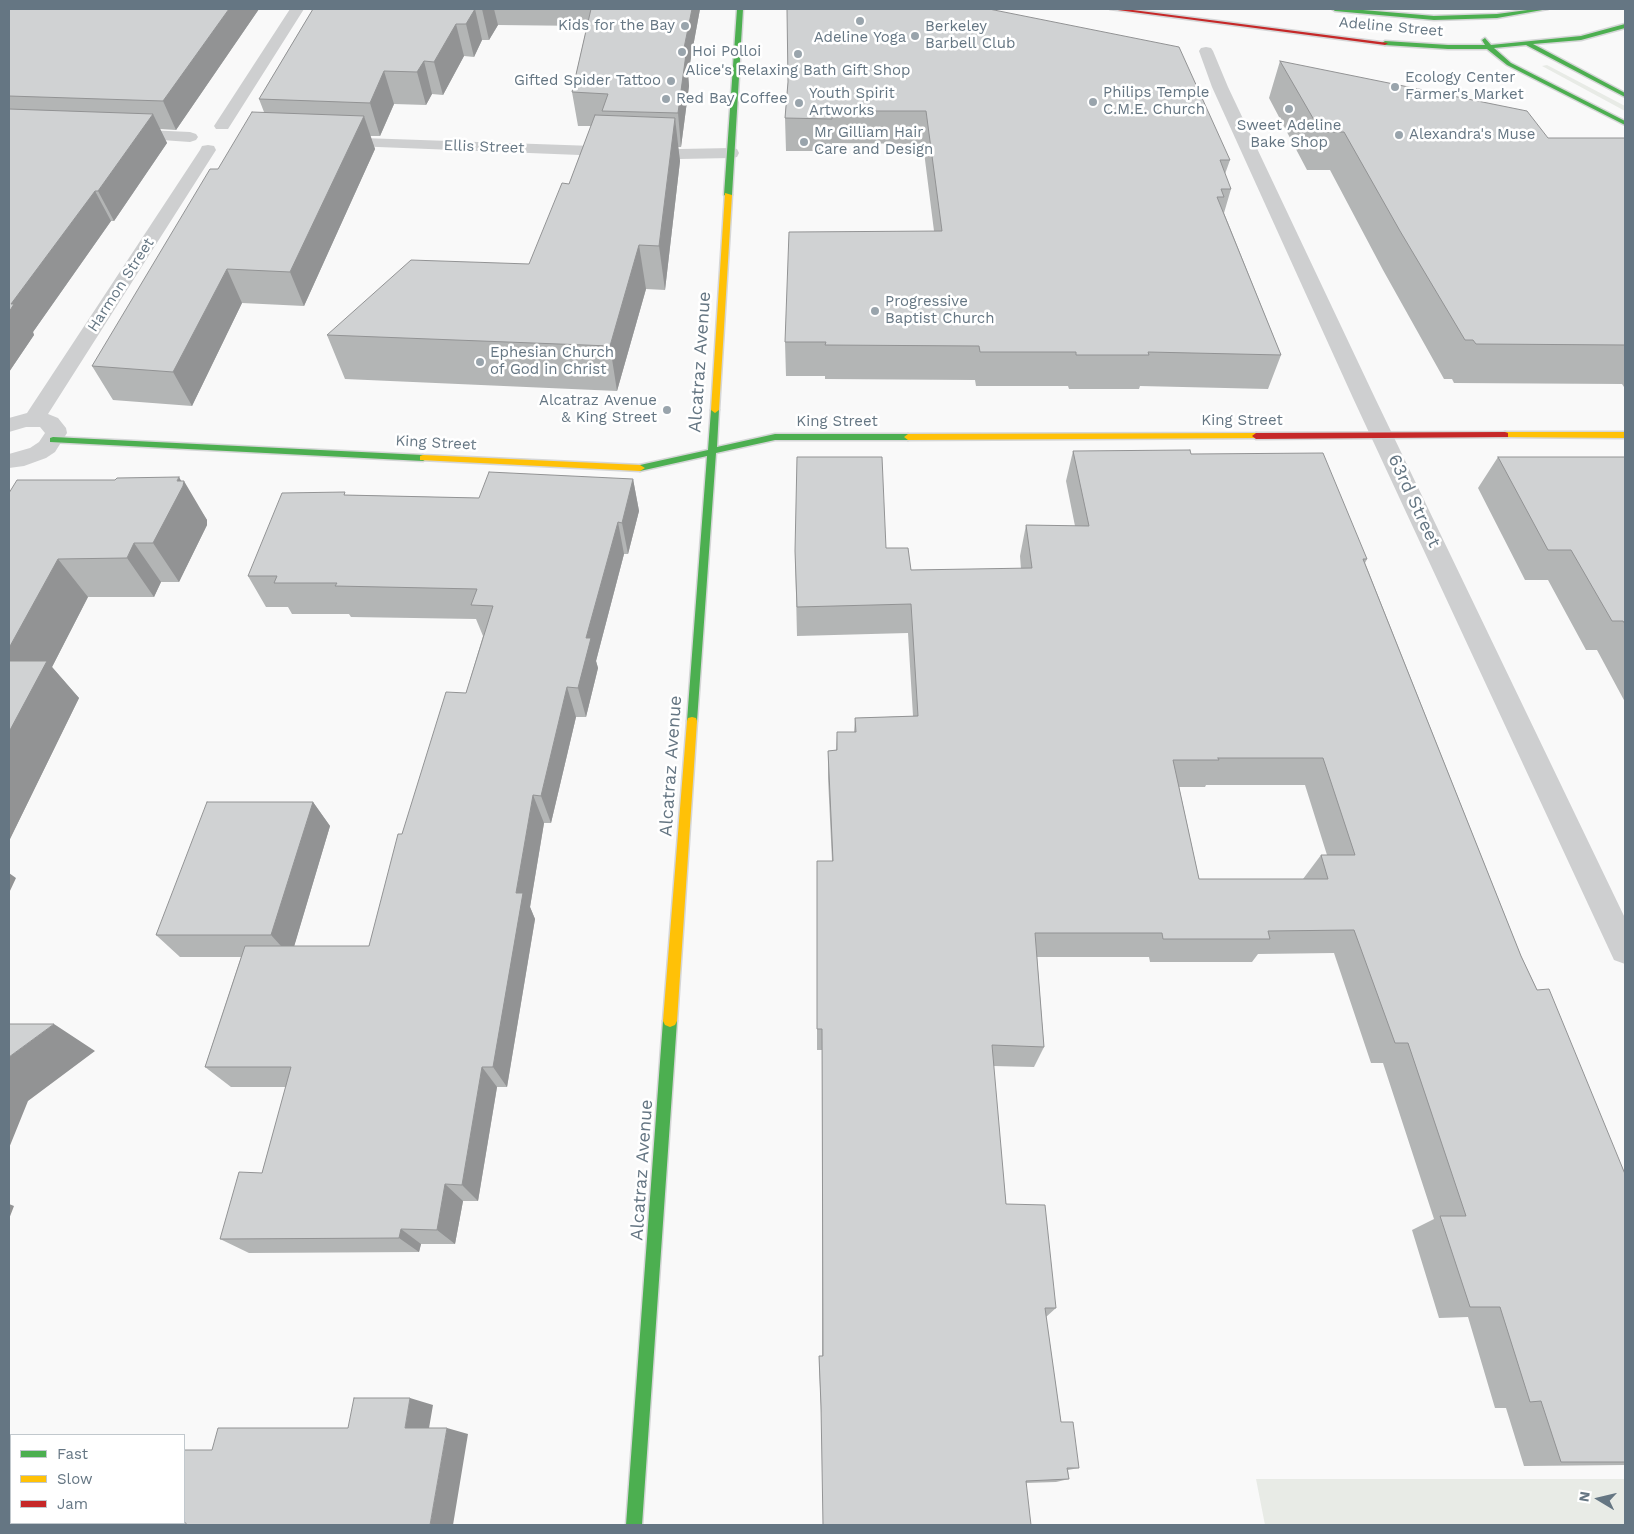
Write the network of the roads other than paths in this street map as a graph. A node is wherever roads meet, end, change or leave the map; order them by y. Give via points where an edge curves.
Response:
1 (297, 9) edge
2 (740, 9) edge
3 (1113, 9) edge
4 (1335, 9) edge
5 (1545, 9) edge
6 (1478, 18) junction
7 (1495, 26) dead end
8 (1625, 26) edge
9 (1512, 36) dead end
10 (1529, 44) junction
11 (1489, 47) junction
12 (1206, 51) dead end
13 (1625, 95) edge
14 (1625, 123) edge
15 (205, 130) junction
16 (239, 131) edge
17 (106, 134) edge
18 (321, 141) edge
19 (731, 154) junction
20 (34, 419) junction
21 (9, 425) edge
22 (1625, 435) edge
23 (1383, 436) junction
24 (53, 440) junction
25 (711, 451) junction
26 (9, 461) edge
27 (1625, 950) edge
28 (634, 1525) edge

1 - 15 street
2 - 19 street, Alcatraz Avenue
3 - 11 street, Adeline Street via 1375,42
4 - 6 street, Adeline Street via 1418,17
5 - 6 street, Adeline Street
6 - 7 street
6 - 11 street via 1480,31
8 - 10 street, Adeline Street via 1581,38
9 - 10 street
10 - 11 street, Adeline Street
10 - 13 street
11 - 14 street via 1509,64
12 - 23 street, 63rd Street
15 - 16 street via 236,128
15 - 17 street
15 - 20 street, Harmon Street via 189,140 192,146 215,148
18 - 19 street, Ellis Street
19 - 25 street, Alcatraz Avenue
20 - 21 street
20 - 24 street via 50,423 55,428
22 - 23 street, King Street
23 - 25 street, King Street via 775,437
23 - 27 street, 63rd Street
24 - 25 street, King Street via 640,468
24 - 26 street via 38,453
25 - 28 street, Alcatraz Avenue

